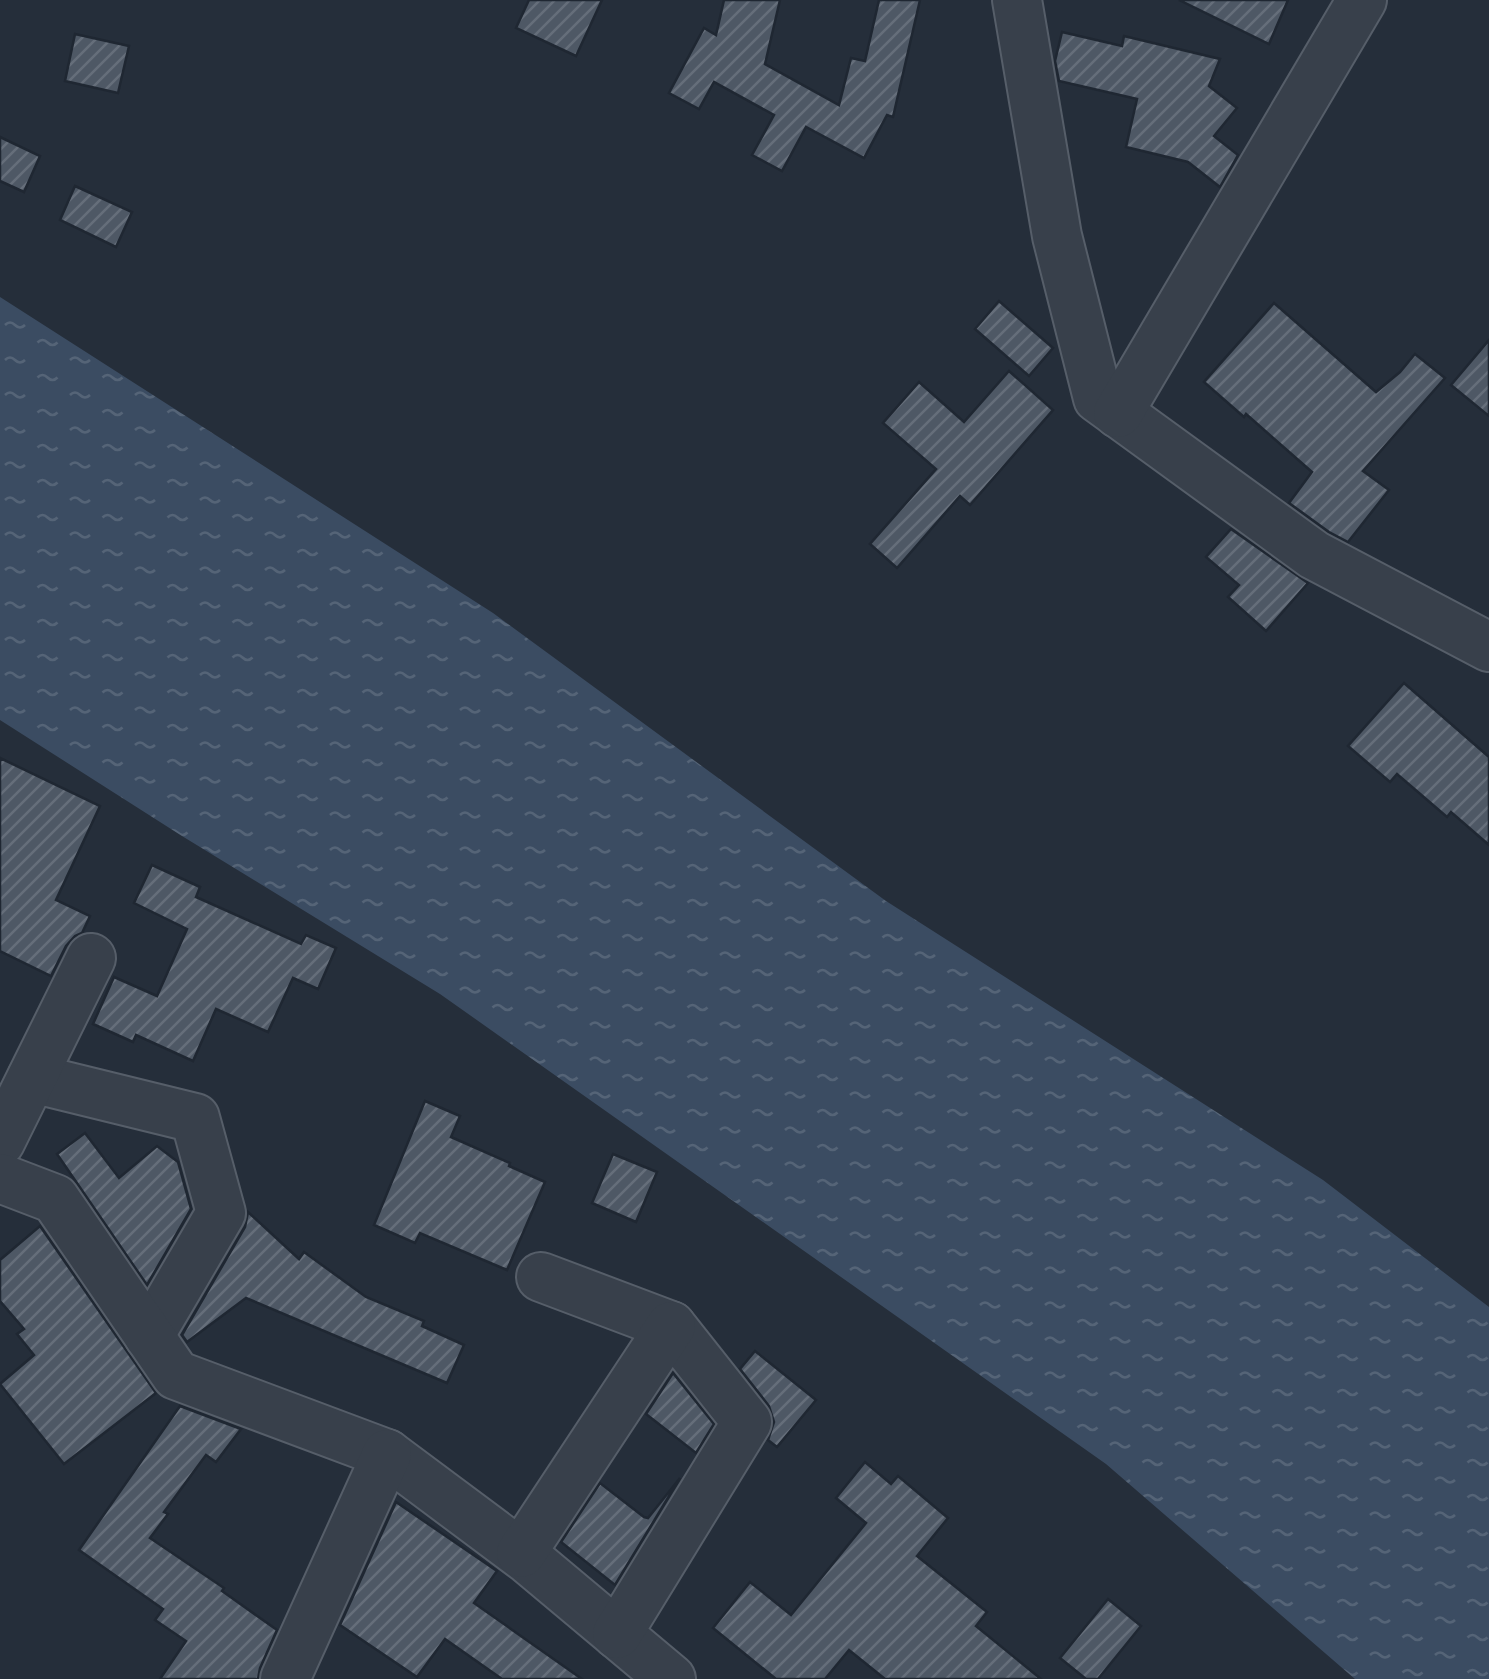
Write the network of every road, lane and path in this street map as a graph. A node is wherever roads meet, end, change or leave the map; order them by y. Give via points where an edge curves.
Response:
1 (1017, 0) edge
2 (1362, 0) edge
3 (1118, 413) junction
4 (1489, 646) edge
5 (92, 958) dead end
6 (32, 1078) junction
7 (0, 1142) edge
8 (0, 1178) edge
9 (541, 1277) dead end
10 (671, 1326) junction
11 (149, 1336) junction
12 (387, 1454) junction
13 (521, 1553) junction
14 (617, 1634) junction
15 (285, 1679) edge
16 (671, 1679) edge

1 - 3 street via 1057,236 1098,398
2 - 3 street
3 - 4 street via 1314,555
5 - 6 street
6 - 7 street
6 - 11 street via 195,1118 221,1212
8 - 11 street via 55,1199
9 - 10 street
10 - 13 street
10 - 14 street via 747,1422
11 - 12 street via 176,1376
12 - 13 street
12 - 15 street
13 - 14 street
14 - 16 street

